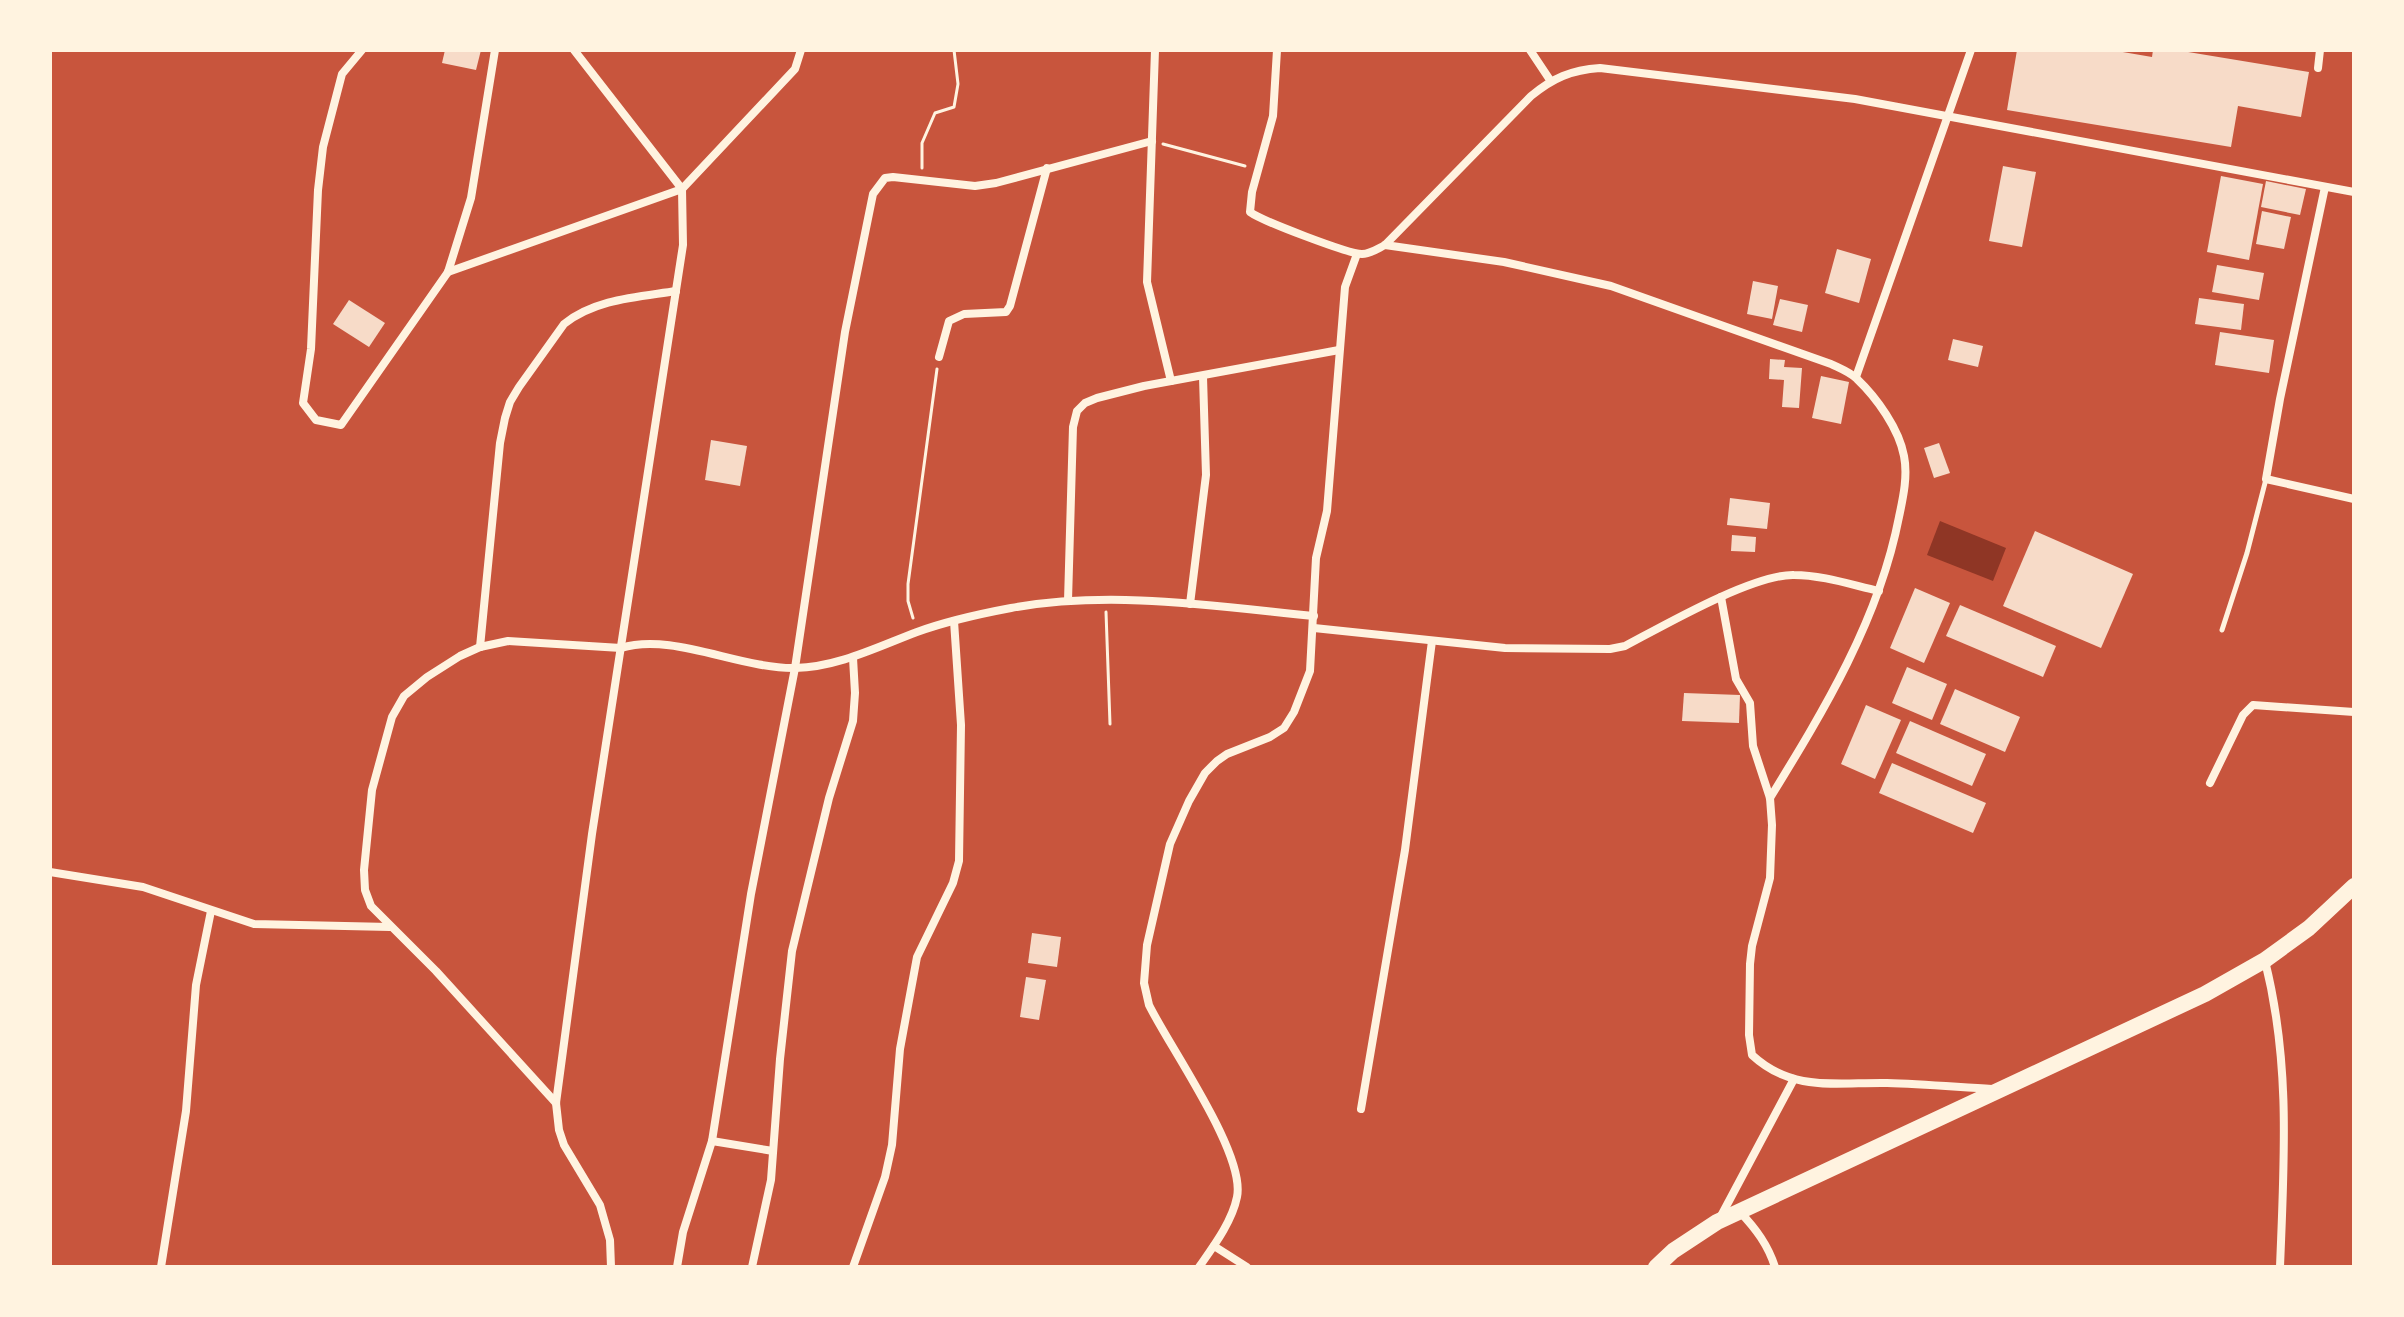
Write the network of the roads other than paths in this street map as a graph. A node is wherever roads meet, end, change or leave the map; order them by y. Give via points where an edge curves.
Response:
1 (362, 50) edge
2 (495, 50) edge
3 (574, 50) edge
4 (801, 50) edge
5 (1155, 50) edge
6 (1277, 50) edge
7 (1530, 50) edge
8 (1971, 50) edge
9 (2320, 50) edge
10 (2318, 68) dead end
11 (1550, 80) junction
12 (1948, 115) junction
13 (1152, 141) junction
14 (1047, 168) junction
15 (2325, 187) junction
16 (682, 189) junction
17 (2354, 192) edge
18 (1385, 245) junction
19 (1357, 254) junction
20 (448, 272) junction
21 (676, 291) junction
22 (1339, 350) junction
23 (939, 357) road end
24 (1203, 377) junction
25 (1856, 377) junction
26 (1171, 381) junction
27 (2266, 479) junction
28 (2354, 499) edge
29 (1879, 591) junction
30 (1721, 597) junction
31 (1068, 601) junction
32 (1190, 604) junction
33 (1314, 616) junction
34 (954, 621) junction
35 (1314, 628) junction
36 (2222, 630) dead end
37 (1432, 641) junction
38 (480, 647) junction
39 (621, 648) junction
40 (853, 658) junction
41 (795, 668) junction
42 (2354, 712) edge
43 (2210, 783) dead end
44 (1770, 798) junction
45 (50, 872) edge
46 (2354, 886) edge
47 (211, 911) junction
48 (390, 927) junction
49 (2265, 960) junction
50 (1794, 1079) junction
51 (2005, 1090) junction
52 (556, 1103) junction
53 (1361, 1109) dead end
54 (712, 1141) junction
55 (773, 1151) junction
56 (1739, 1212) junction
57 (1717, 1222) junction
58 (1214, 1246) junction
59 (161, 1267) edge
60 (611, 1267) edge
61 (677, 1267) edge
62 (752, 1267) edge
63 (853, 1267) edge
64 (1199, 1267) edge
65 (1247, 1267) edge
66 (1656, 1267) edge
67 (1775, 1267) edge
68 (2280, 1267) edge

1 - 20 street via 342,74 323,147 303,403 316,420 341,425
2 - 20 street via 471,198
3 - 16 street
4 - 16 street via 795,69
5 - 13 street
6 - 19 street via 1273,116 1250,212
7 - 11 street
8 - 12 street
9 - 10 street
11 - 12 street via 1600,68
11 - 18 street
12 - 15 street
12 - 25 street
13 - 14 street
13 - 26 street via 1147,282
14 - 23 street via 1010,306 1006,312 964,314 949,321
14 - 41 street via 975,186 903,177 878,184 869,204 828,435
15 - 17 street
15 - 27 street
16 - 20 street
16 - 21 street via 683,245
18 - 19 street
18 - 25 street via 1504,262 1611,286 1772,341
19 - 22 street via 1345,287
21 - 38 street via 603,304 575,315 510,402 500,443
21 - 39 street
22 - 24 street
22 - 33 street
24 - 26 street
24 - 32 street via 1206,475
25 - 29 street via 1893,428 1904,456 1895,541
26 - 31 street via 1097,398 1077,411
27 - 28 street
27 - 36 lane
29 - 30 street via 1792,574
29 - 44 street via 1849,661
30 - 37 street via 1610,649
30 - 44 street via 1733,668 1750,703 1753,746
31 - 32 street
31 - 34 street
32 - 33 street
33 - 35 street
34 - 40 street
34 - 63 street via 961,725 959,861 917,957 900,1049 892,1145
35 - 37 street
35 - 58 street via 1310,671 1284,728 1217,761 1189,801 1170,844 1147,945 1144,983 1149,1005 1236,1169 1237,1200
37 - 53 street via 1405,850
38 - 39 street via 508,641
38 - 48 street via 427,677 404,696 392,717 372,790 364,870 371,906
39 - 41 street via 654,643
39 - 52 street
40 - 41 street
40 - 55 street via 853,721 792,951
41 - 54 street via 751,894
42 - 43 street via 2253,705
44 - 50 street via 1773,854 1752,946 1749,1035 1752,1055
45 - 47 street via 143,887
46 - 49 main road
47 - 48 street via 254,924
47 - 59 street via 196,985 186,1111
48 - 52 street
49 - 51 main road
49 - 68 street via 2285,1089
50 - 51 street via 1820,1085
50 - 57 street
51 - 56 main road
52 - 60 street via 564,1145 603,1214
54 - 55 street
54 - 61 street
55 - 62 street
56 - 57 main road
56 - 67 street via 1757,1230
57 - 66 main road
58 - 64 street
58 - 65 street

